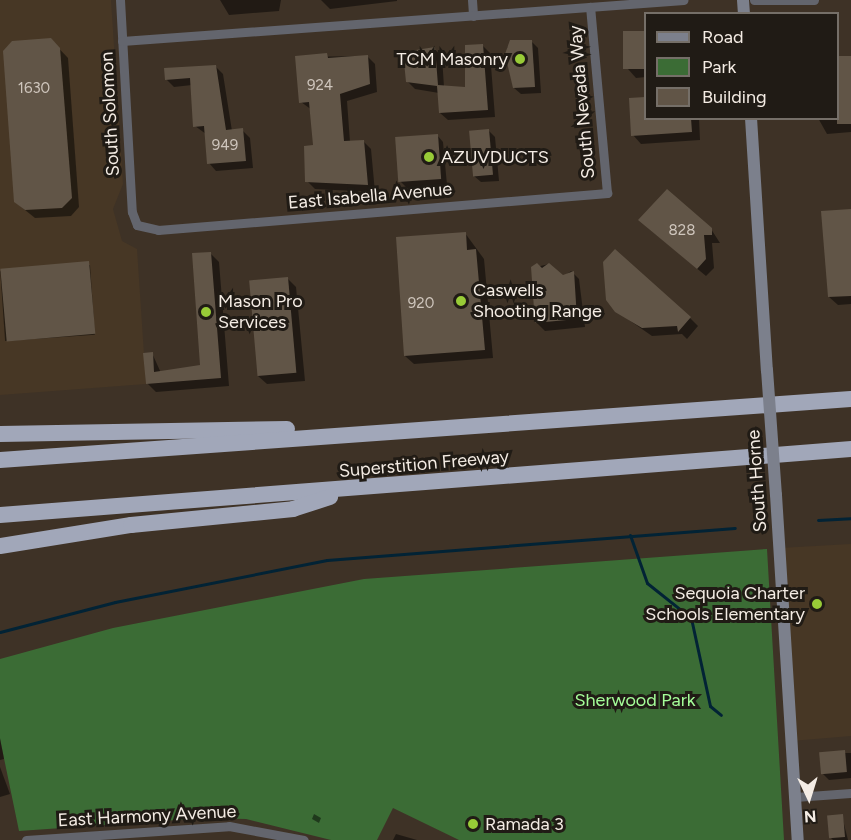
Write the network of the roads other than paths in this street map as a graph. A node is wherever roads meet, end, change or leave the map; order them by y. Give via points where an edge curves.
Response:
1 (120, 0) edge
2 (472, 0) edge
3 (684, 0) edge
4 (754, 0) edge
5 (814, 0) edge
6 (590, 7) junction
7 (473, 16) junction
8 (122, 41) junction
9 (751, 120) edge
10 (607, 193) joint
11 (137, 225) joint
12 (851, 399) edge
13 (504, 424) junction
14 (0, 434) edge
15 (851, 449) edge
16 (0, 460) edge
17 (356, 489) junction
18 (0, 515) edge
19 (0, 546) edge
20 (851, 793) edge
21 (795, 797) junction
22 (165, 835) edge
23 (26, 840) edge
24 (304, 840) edge
25 (798, 840) edge

1 - 8 street, South Solomon
2 - 7 street
3 - 6 street
4 - 5 street
6 - 7 street
6 - 10 street, South Nevada Way
7 - 8 street
8 - 11 street, South Solomon
9 - 21 street, South Horne, bridge
10 - 11 street, East Isabella Avenue via 158,230
12 - 13 highway, Superstition Freeway
13 - 14 highway
13 - 16 highway, Superstition Freeway
15 - 17 highway, Superstition Freeway
17 - 18 highway, Superstition Freeway
17 - 19 highway via 293,509 131,525
20 - 21 street
21 - 25 street, South Horne
22 - 23 street, East Harmony Avenue
22 - 24 street, East Harmony Avenue via 229,826

